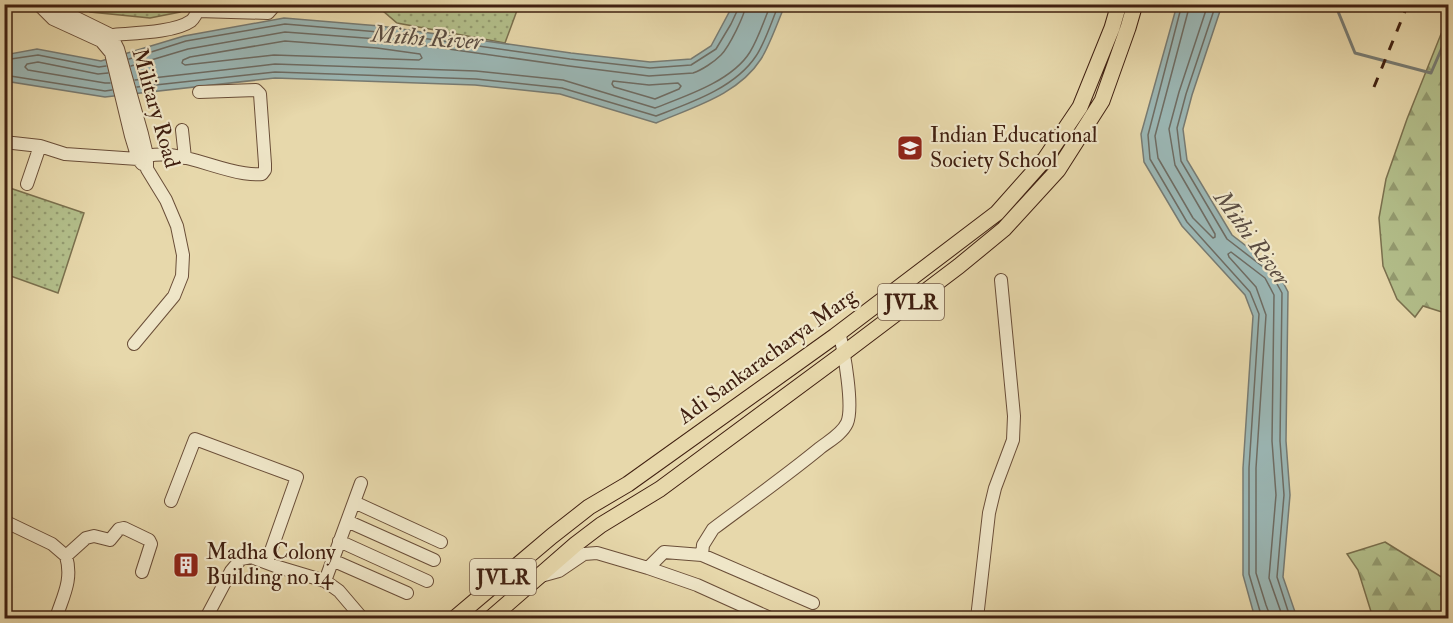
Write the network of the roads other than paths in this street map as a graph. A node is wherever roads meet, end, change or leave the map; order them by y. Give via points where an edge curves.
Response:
1 (38, 4) edge
2 (55, 4) edge
3 (276, 4) edge
4 (1119, 4) edge
5 (1135, 4) edge
6 (199, 8) edge
7 (106, 38) junction
8 (199, 92) dead end
9 (182, 130) dead end
10 (4, 142) edge
11 (40, 146) junction
12 (142, 157) junction
13 (185, 158) junction
14 (27, 184) dead end
15 (1001, 280) dead end
16 (840, 332) junction
17 (134, 344) dead end
18 (844, 353) junction
19 (361, 483) dead end
20 (171, 501) dead end
21 (354, 502) junction
22 (4, 520) edge
23 (347, 521) junction
24 (339, 542) junction
25 (441, 542) dead end
26 (702, 555) junction
27 (66, 556) junction
28 (332, 560) junction
29 (434, 560) dead end
30 (267, 562) junction
31 (648, 568) junction
32 (142, 572) dead end
33 (540, 576) junction
34 (325, 581) junction
35 (427, 581) dead end
36 (407, 593) dead end
37 (813, 603) dead end
38 (56, 618) edge
39 (206, 618) edge
40 (362, 618) edge
41 (455, 618) edge
42 (491, 618) edge
43 (770, 618) edge
44 (977, 618) edge

1 - 7 street via 53,19
2 - 7 street, Military Road
3 - 6 street via 268,13
4 - 16 main road, Adi Sankaracharya Marg / JVLR via 1080,107 1045,159 997,213
5 - 18 main road, Adi Sankaracharya Marg / JVLR via 1102,101 1058,170 1005,229
6 - 7 street via 190,21 171,29
7 - 12 street, Military Road via 115,51
8 - 13 street via 256,90 260,94 265,170 262,174 230,171
9 - 13 street
10 - 11 street
11 - 12 street via 65,154
11 - 14 street
12 - 13 street
12 - 17 street, Military Road via 177,226 183,255 182,276 174,296
15 - 44 street via 1014,416 1012,440 989,513
16 - 18 street
16 - 41 main road, Adi Sankaracharya Marg / JVLR via 628,484 589,507
18 - 26 street via 850,410 842,431 713,529
18 - 33 main road, Adi Sankaracharya Marg / JVLR via 660,489 601,525
19 - 21 street
20 - 30 street via 195,439 297,477
21 - 23 street
21 - 25 street
22 - 27 street via 52,544
23 - 24 street
23 - 29 street
24 - 28 street
24 - 35 street
26 - 31 street via 664,552
26 - 37 street
27 - 32 street via 86,538 110,540 124,528 151,544
27 - 38 street via 69,579
28 - 34 street
28 - 36 street
30 - 34 street
30 - 39 street via 251,557 241,559
31 - 33 street via 584,554 559,571
31 - 43 street
33 - 42 main road, Adi Sankaracharya Marg / JVLR
34 - 40 street

